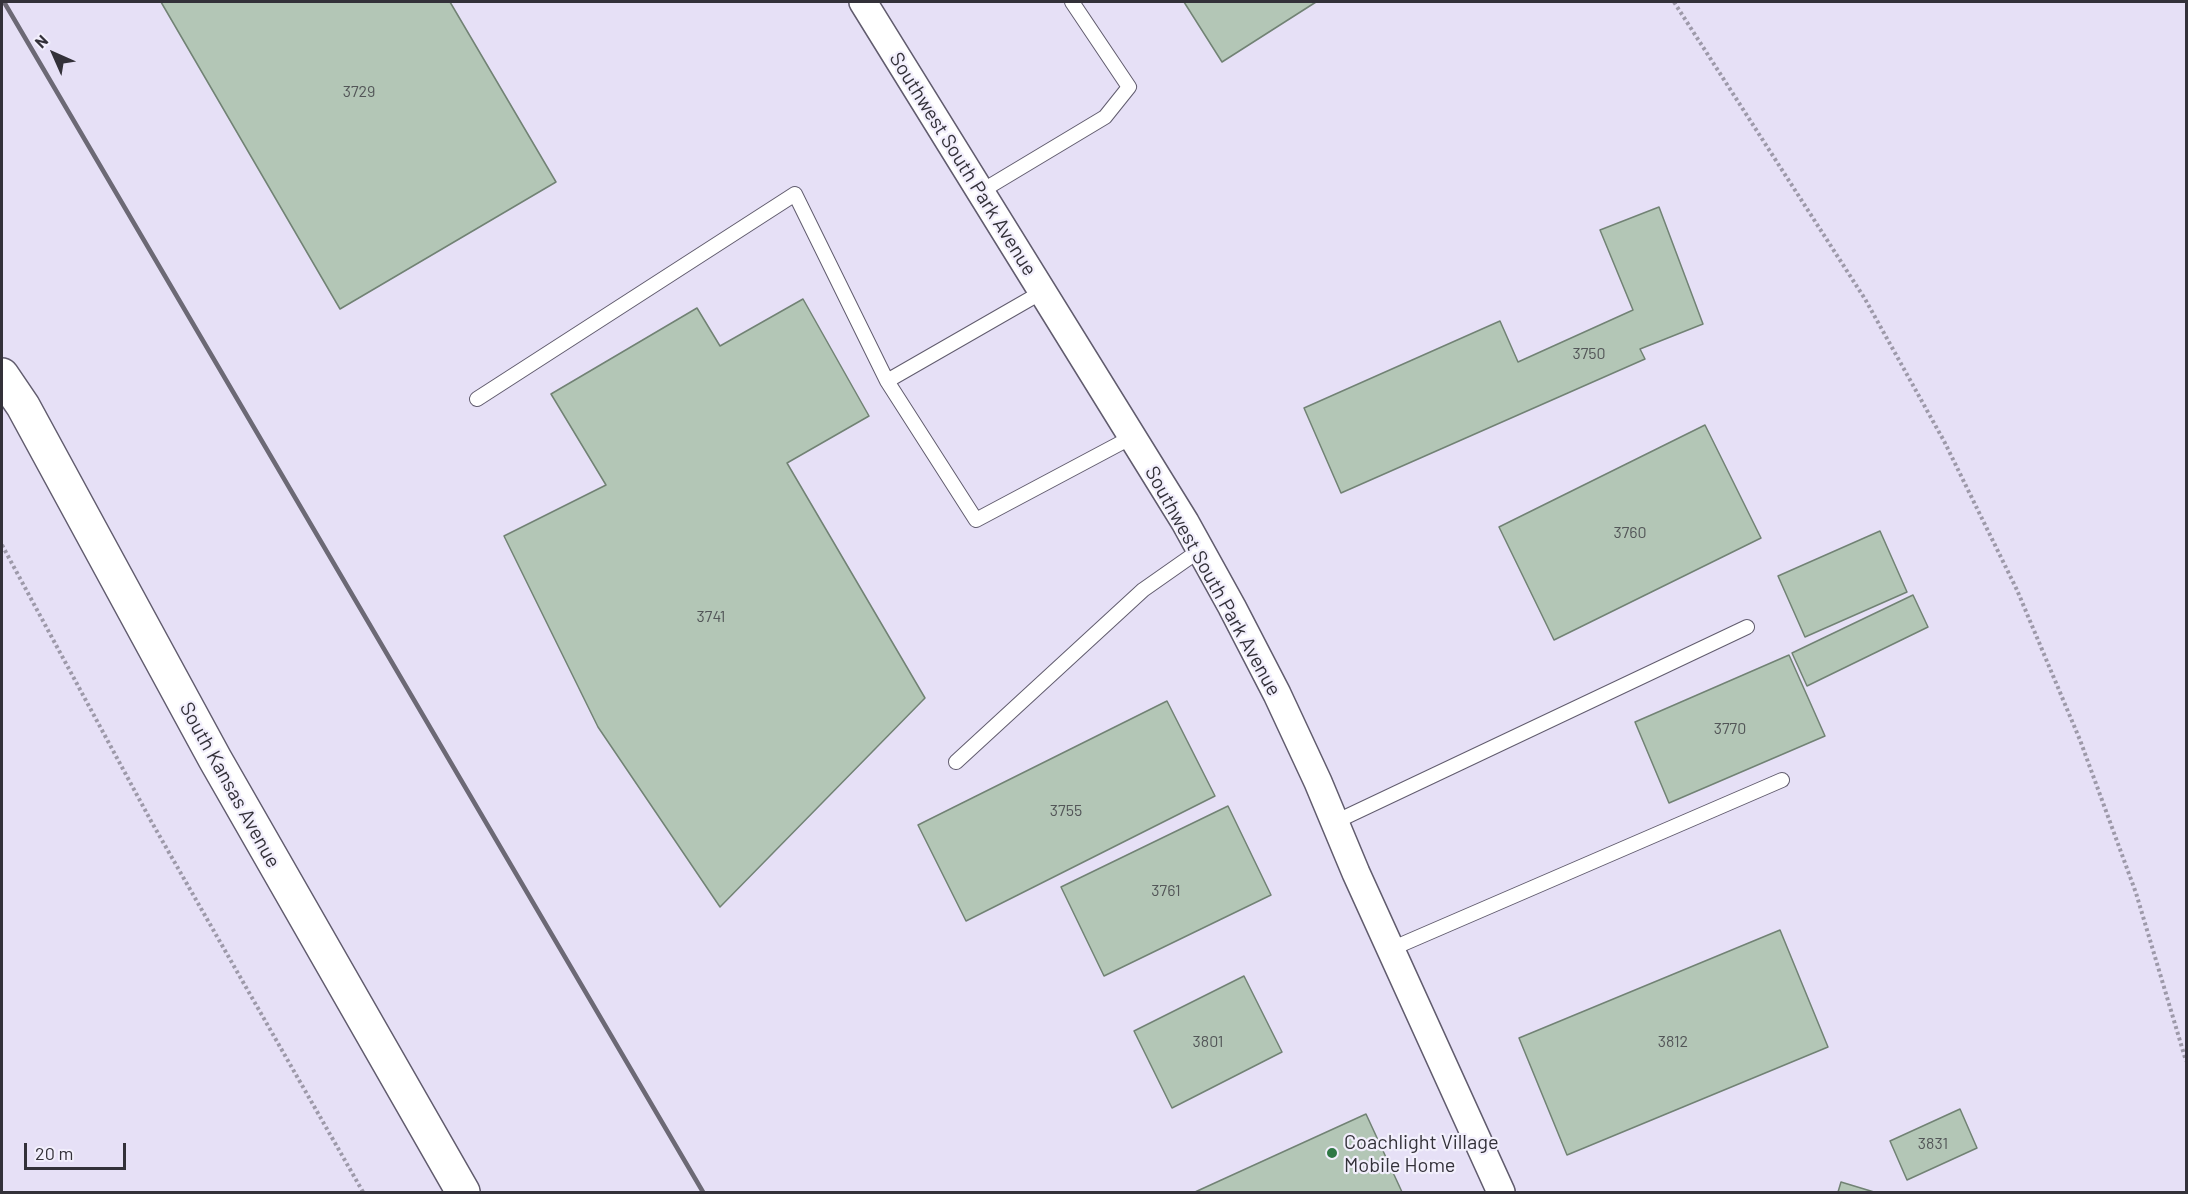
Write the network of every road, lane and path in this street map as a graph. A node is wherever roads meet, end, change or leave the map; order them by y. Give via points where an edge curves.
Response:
1 (862, 2) edge
2 (1072, 2) edge
3 (1674, 2) edge
4 (980, 192) junction
5 (1042, 292) junction
6 (2, 375) edge
7 (888, 381) junction
8 (477, 399) dead end
9 (1132, 437) junction
10 (2, 545) edge
11 (1200, 550) junction
12 (1747, 627) dead end
13 (956, 762) dead end
14 (1782, 780) dead end
15 (1335, 822) junction
16 (1391, 949) junction
17 (2187, 1061) edge
18 (363, 1192) edge
19 (463, 1192) edge
20 (1501, 1192) edge

1 - 4 street, Southwest South Park Avenue
2 - 4 lane via 1129,87 1105,117
3 - 17 path via 1865,299 1944,441 2017,590 2080,740 2136,893
4 - 5 street, Southwest South Park Avenue
5 - 7 lane
5 - 9 street, Southwest South Park Avenue
6 - 19 main road, South Kansas Avenue via 23,406 215,759
7 - 8 lane via 795,194
7 - 9 lane via 976,520
9 - 11 street, Southwest South Park Avenue
10 - 18 path via 151,821
11 - 13 lane via 1143,590
11 - 15 street, Southwest South Park Avenue via 1276,694
12 - 15 lane
14 - 16 lane
15 - 16 street, Southwest South Park Avenue
16 - 20 street, Southwest South Park Avenue

